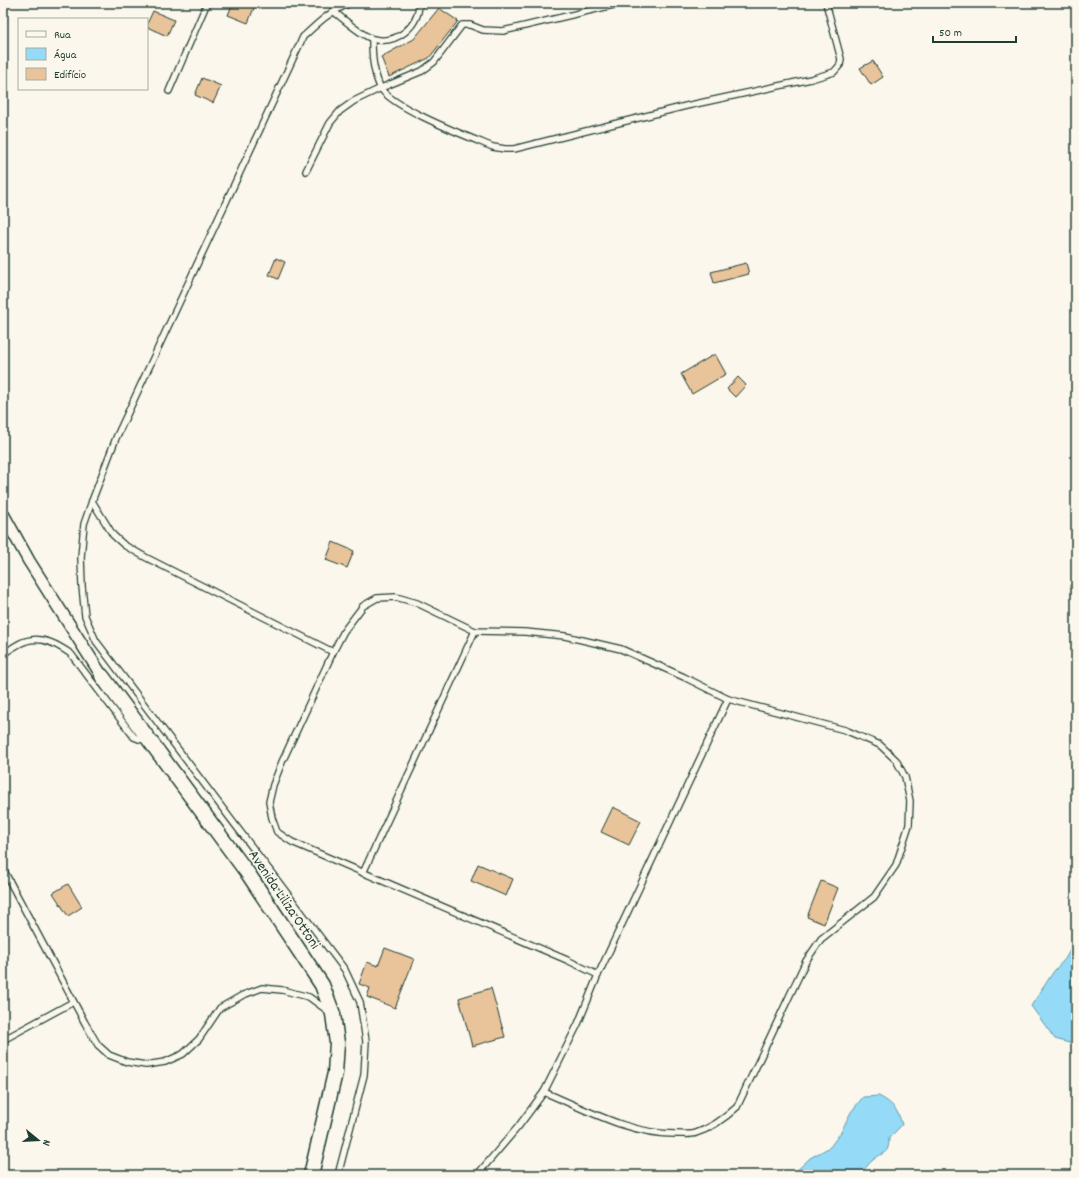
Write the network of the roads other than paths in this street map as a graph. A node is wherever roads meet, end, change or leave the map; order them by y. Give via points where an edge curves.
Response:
1 (207, 3) edge
2 (350, 3) edge
3 (419, 3) edge
4 (622, 3) edge
5 (826, 3) edge
6 (333, 11) junction
7 (372, 39) junction
8 (381, 88) junction
9 (169, 91) dead end
10 (306, 171) dead end
11 (92, 501) junction
12 (3, 514) edge
13 (475, 631) junction
14 (333, 652) junction
15 (3, 654) edge
16 (102, 676) joint
17 (728, 699) junction
18 (150, 740) junction
19 (3, 869) edge
20 (363, 873) junction
21 (598, 975) junction
22 (73, 1002) junction
23 (333, 1014) junction
24 (3, 1040) edge
25 (544, 1092) junction
26 (311, 1175) edge
27 (338, 1175) edge
28 (476, 1175) edge

1 - 9 lane
2 - 6 lane
3 - 7 lane via 415,22 407,31 396,38
4 - 8 lane via 503,31 483,30 464,24 434,62 422,71
5 - 8 lane via 841,59 834,72 514,149 493,147 407,109 389,98
6 - 7 lane
6 - 11 lane via 302,38 116,438
7 - 8 lane via 372,60
8 - 10 lane via 340,111 330,123
11 - 14 lane via 113,535 124,545
11 - 27 lane via 84,524 81,557 85,616 96,641 345,970 360,1002 366,1042 364,1074
12 - 16 street via 29,561
13 - 14 lane via 417,603 396,597 377,598 363,606 344,631
13 - 17 lane via 565,636 621,649
13 - 20 lane
14 - 20 lane via 282,762 269,802 277,832 292,842
15 - 18 lane via 26,641 42,640 58,645 71,654 134,737 139,740
16 - 18 street, Avenida Liliza Ottoni
17 - 21 lane
17 - 25 lane via 845,730 880,745 896,760 906,777 910,801 909,825 896,864 874,897 821,939 806,961 737,1107 720,1122 695,1133 670,1134 641,1130
18 - 23 street, Avenida Liliza Ottoni via 253,881 322,985
19 - 22 lane
20 - 21 lane
21 - 25 lane via 578,1024
22 - 23 lane via 98,1045 109,1055 127,1062 146,1064 165,1062 183,1054 199,1039 220,1008 262,988 309,997
22 - 24 lane
23 - 26 street, Avenida Liliza Ottoni via 338,1043 335,1073
25 - 28 lane via 518,1127

